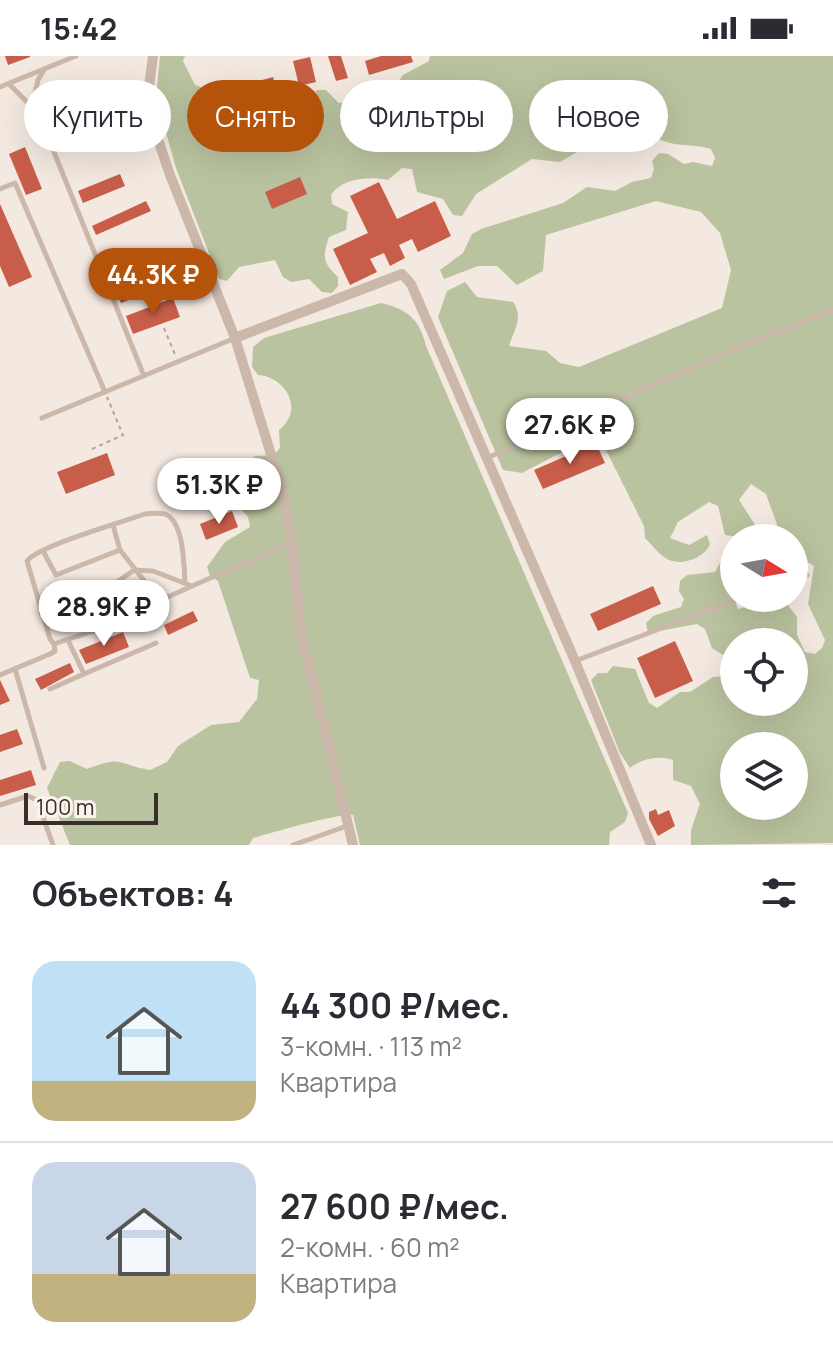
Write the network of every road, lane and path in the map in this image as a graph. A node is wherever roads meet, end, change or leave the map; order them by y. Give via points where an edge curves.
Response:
1 (76, 56) edge
2 (153, 56) edge
3 (44, 70) junction
4 (38, 80) edge
5 (9, 84) junction
6 (0, 87) edge
7 (24, 99) edge
8 (53, 152) edge
9 (0, 189) edge
10 (833, 310) edge
11 (164, 328) dead end
12 (235, 338) junction
13 (178, 362) junction
14 (144, 376) junction
15 (105, 392) junction
16 (42, 418) dead end
17 (92, 449) dead end
18 (486, 459) junction
19 (113, 525) junction
20 (292, 542) junction
21 (120, 550) junction
22 (43, 551) junction
23 (134, 570) junction
24 (185, 583) junction
25 (192, 586) junction
26 (157, 602) junction
27 (720, 606) edge
28 (41, 613) junction
29 (68, 640) junction
30 (156, 643) dead end
31 (54, 644) junction
32 (575, 661) junction
33 (15, 669) junction
34 (84, 674) junction
35 (0, 675) edge
36 (50, 689) dead end
37 (44, 768) dead end
38 (0, 805) edge
39 (348, 825) junction
40 (53, 845) edge
41 (293, 845) edge
42 (353, 845) edge
43 (651, 845) edge

1 - 3 lane
2 - 12 street via 151,119
3 - 4 lane
3 - 5 lane
5 - 6 lane
5 - 7 lane
8 - 14 lane
9 - 15 lane via 15,183
10 - 18 lane
11 - 13 path
12 - 13 lane
12 - 18 street via 402,274 411,284
12 - 20 street via 273,457
13 - 14 lane
14 - 15 lane
15 - 16 lane
15 - 17 path via 123,435
18 - 32 street
19 - 21 lane
19 - 22 lane
19 - 24 lane via 145,514 169,515 182,545
20 - 25 lane
20 - 39 street via 301,633
21 - 22 lane via 56,575
21 - 23 lane
22 - 28 lane via 27,561
23 - 24 lane
23 - 26 lane
23 - 28 lane
24 - 25 lane
25 - 26 lane
26 - 29 lane
27 - 32 lane
28 - 31 lane
29 - 31 lane
29 - 34 lane
30 - 34 lane
31 - 33 lane via 55,651
32 - 43 street
33 - 35 lane
33 - 37 lane
34 - 36 lane
38 - 40 lane via 28,796 37,800
39 - 41 lane
39 - 42 street

